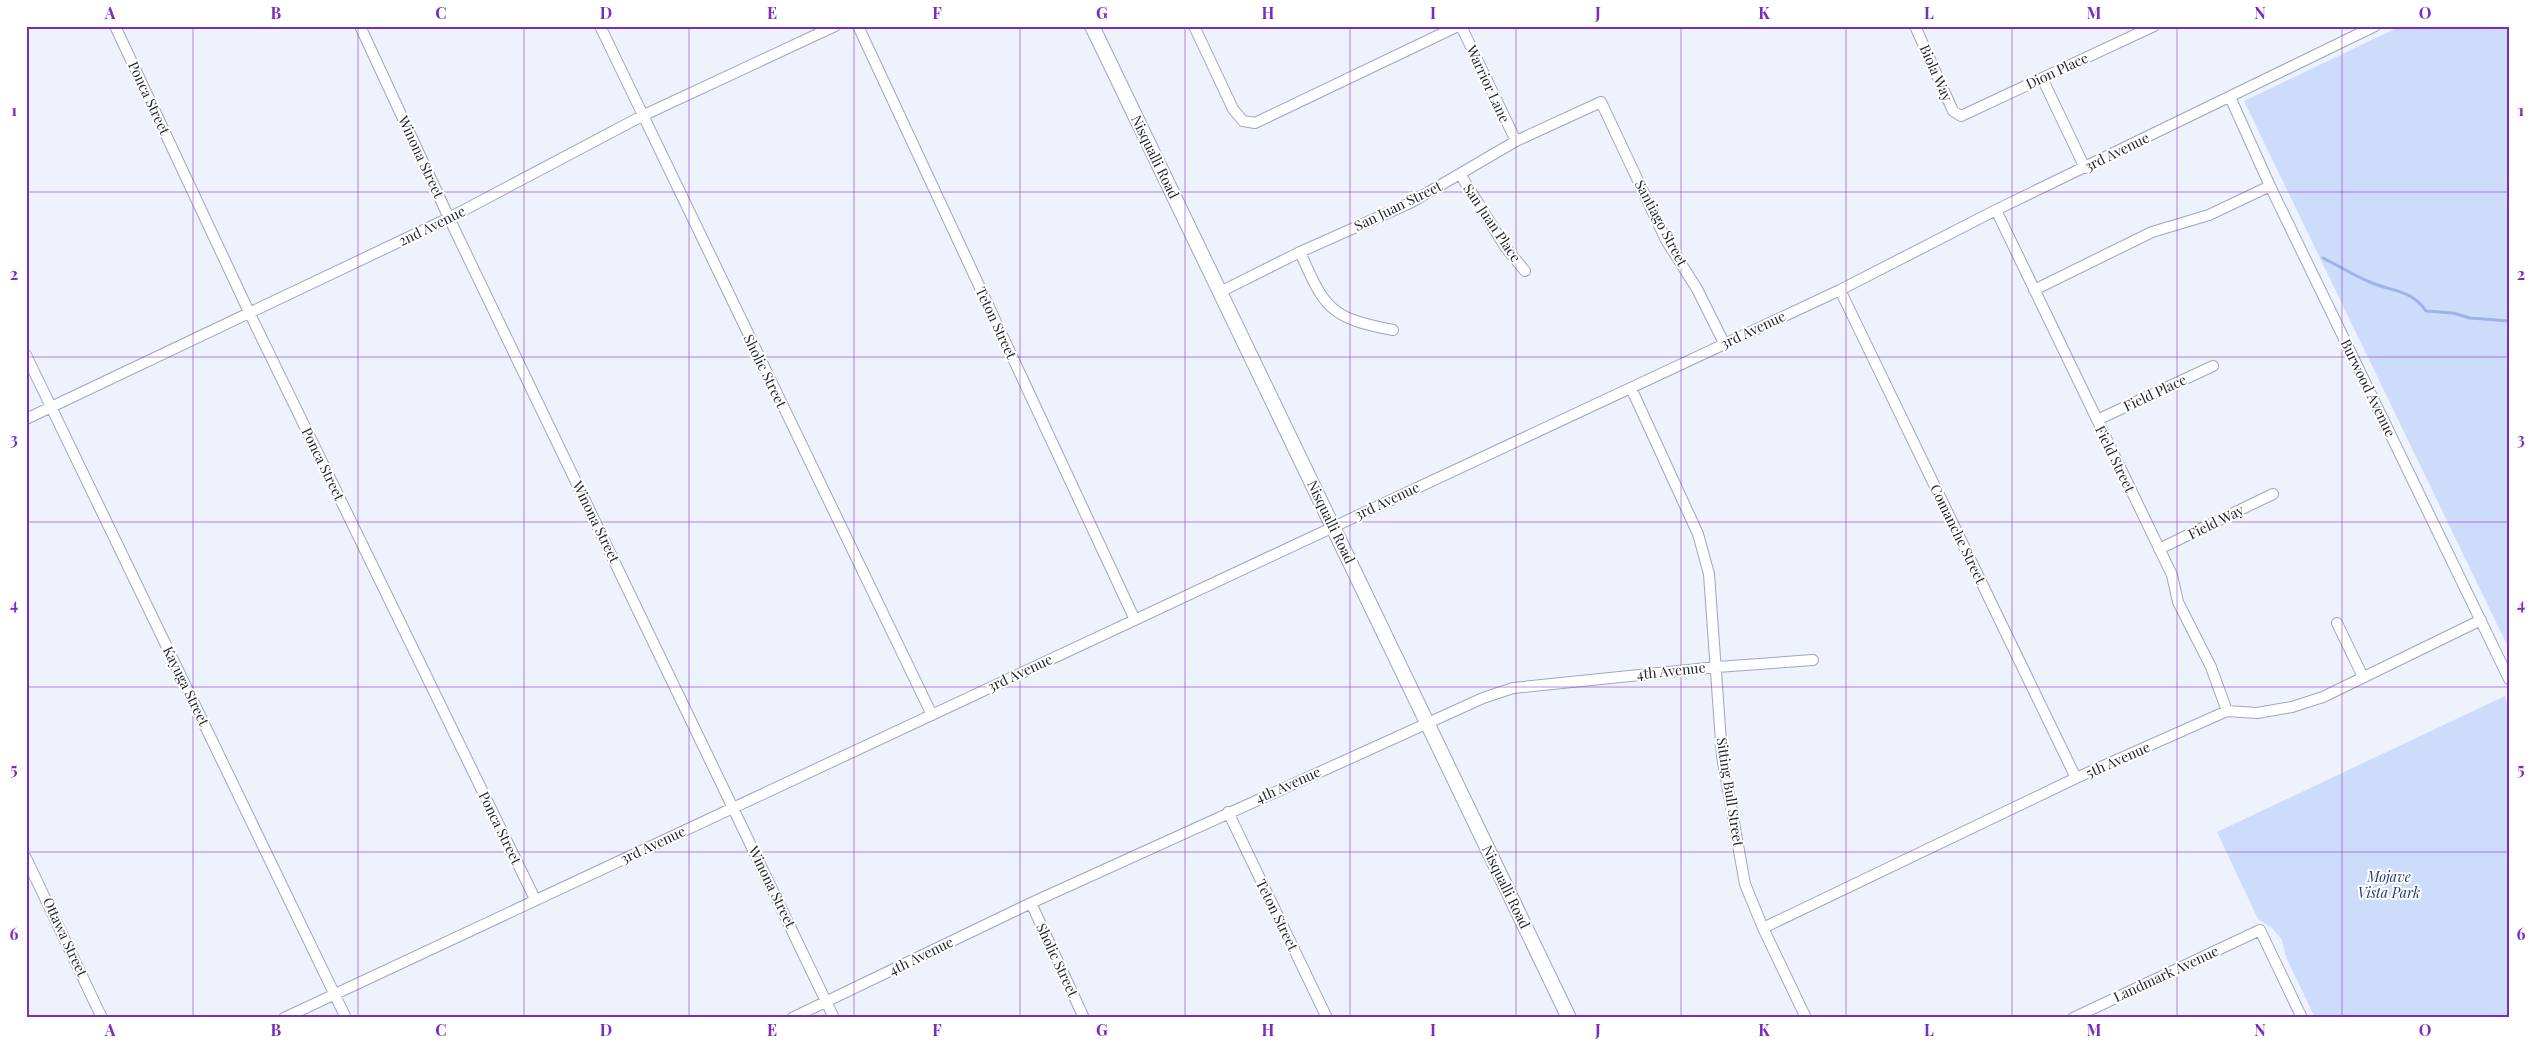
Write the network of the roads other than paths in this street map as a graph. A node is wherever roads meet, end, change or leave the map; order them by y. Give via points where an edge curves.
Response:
1 (115, 26) edge
2 (360, 26) edge
3 (600, 26) edge
4 (835, 26) edge
5 (858, 26) edge
6 (1092, 26) edge
7 (1194, 26) edge
8 (1460, 26) edge
9 (1915, 26) edge
10 (2154, 26) edge
11 (2375, 26) edge
12 (2042, 78) junction
13 (2230, 97) junction
14 (1601, 102) joint
15 (642, 116) junction
16 (1961, 116) joint
17 (1516, 141) junction
18 (2084, 168) junction
19 (1460, 174) junction
20 (2270, 186) junction
21 (1996, 210) junction
22 (450, 218) junction
23 (1300, 252) junction
24 (1525, 271) dead end
25 (1840, 290) junction
26 (2034, 290) junction
27 (1220, 292) junction
28 (249, 312) junction
29 (1393, 330) dead end
30 (1724, 343) junction
31 (26, 355) edge
32 (2213, 366) dead end
33 (1631, 388) junction
34 (51, 408) junction
35 (26, 419) edge
36 (2097, 420) junction
37 (2273, 494) dead end
38 (1333, 527) junction
39 (2159, 549) junction
40 (1135, 620) junction
41 (2481, 620) junction
42 (2337, 623) dead end
43 (1813, 660) dead end
44 (1717, 666) junction
45 (2363, 678) junction
46 (2509, 679) edge
47 (2227, 711) junction
48 (932, 714) junction
49 (1427, 723) junction
50 (2076, 778) junction
51 (734, 807) junction
52 (1228, 812) junction
53 (26, 858) edge
54 (534, 900) junction
55 (1031, 903) junction
56 (1763, 928) junction
57 (335, 994) junction
58 (826, 1002) junction
59 (102, 1018) edge
60 (284, 1018) edge
61 (346, 1018) edge
62 (792, 1018) edge
63 (834, 1018) edge
64 (1084, 1018) edge
65 (1327, 1018) edge
66 (1569, 1018) edge
67 (1806, 1018) edge
68 (2073, 1018) edge
69 (2302, 1018) edge

1 - 28 street, Ponca Street
2 - 22 street, Winona Street
3 - 15 street, Sholic Street
4 - 15 street, 2nd Avenue
5 - 40 street, Teton Street
6 - 27 main road, Nisqualli Road
7 - 8 street via 1233,109 1243,121 1255,123
8 - 17 street, Warrior Lane
9 - 16 street, Biola Way via 1953,111
10 - 12 street, Dion Place
11 - 13 street, 3rd Avenue
12 - 16 street, Dion Place
12 - 18 street
13 - 18 street, 3rd Avenue
13 - 20 street, Burwood Avenue
14 - 17 street, San Juan Street
14 - 30 street, Santiago Street via 1666,240 1697,289
15 - 22 street, 2nd Avenue
15 - 48 street, Sholic Street
17 - 19 street, San Juan Street
18 - 21 street, 3rd Avenue
19 - 23 street, San Juan Street via 1410,204
19 - 24 street, San Juan Place via 1506,248
20 - 26 street via 2209,215 2152,232
20 - 41 street, Burwood Avenue
21 - 25 street, 3rd Avenue
21 - 26 street, Field Street
22 - 28 street, 2nd Avenue
22 - 51 street, Winona Street
23 - 27 street, San Juan Street
23 - 29 street via 1318,292 1337,314 1362,324
25 - 30 street, 3rd Avenue
25 - 50 street, Comanche Street
26 - 36 street, Field Street
27 - 38 main road, Nisqualli Road
28 - 34 street, 2nd Avenue
28 - 54 street, Ponca Street
30 - 33 street, 3rd Avenue
31 - 34 street, Kayuga Street
32 - 36 street, Field Place
33 - 38 street, 3rd Avenue
33 - 44 street, Sitting Bull Street via 1698,534 1709,574
34 - 35 street, 2nd Avenue
34 - 57 street, Kayuga Street
36 - 39 street, Field Street
37 - 39 street, Field Way
38 - 40 street, 3rd Avenue
38 - 49 main road, Nisqualli Road
39 - 47 street, Field Street via 2172,575 2178,602 2210,667
40 - 48 street, 3rd Avenue
41 - 45 street, 5th Avenue
41 - 46 street, Burwood Avenue
42 - 45 street
43 - 44 street, 4th Avenue
44 - 49 street, 4th Avenue via 1513,688
44 - 56 street, Sitting Bull Street via 1722,756 1731,817 1745,884
45 - 47 street, 5th Avenue via 2292,707 2257,713
47 - 50 street, 5th Avenue
48 - 51 street, 3rd Avenue
49 - 52 street, 4th Avenue
49 - 66 main road, Nisqualli Road
50 - 56 street, 5th Avenue
51 - 54 street, 3rd Avenue
51 - 58 street, Winona Street
52 - 55 street, 4th Avenue
52 - 65 street, Teton Street
53 - 59 street, Ottawa Street
54 - 57 street, 3rd Avenue
55 - 58 street, 4th Avenue
55 - 64 street, Sholic Street
56 - 67 street, Sitting Bull Street
57 - 60 street, 3rd Avenue
57 - 61 street, Kayuga Street
58 - 62 street, 4th Avenue
58 - 63 street, Winona Street
68 - 69 street, Landmark Avenue via 2260,930

